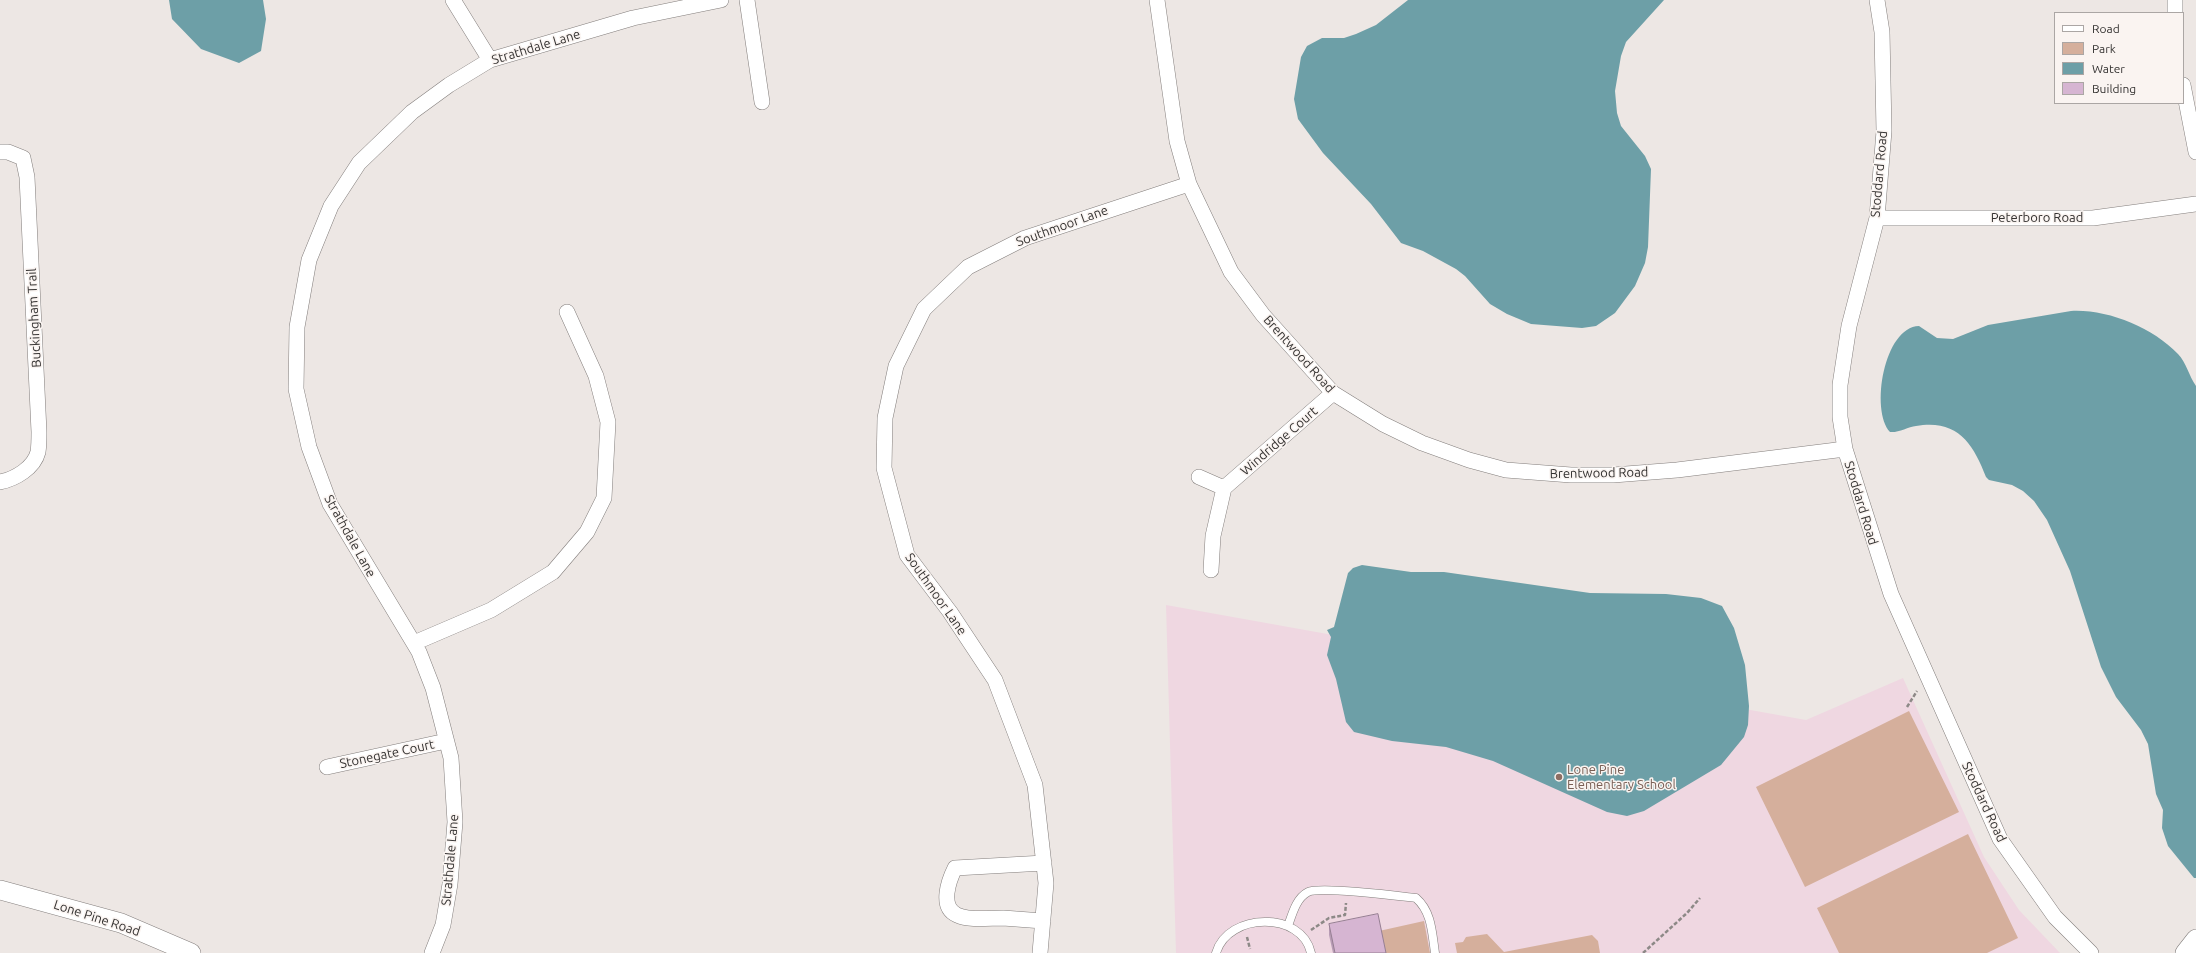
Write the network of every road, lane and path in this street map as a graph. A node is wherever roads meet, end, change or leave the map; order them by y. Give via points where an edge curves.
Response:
1 (454, 0) edge
2 (722, 0) edge
3 (747, 0) edge
4 (1157, 0) edge
5 (1877, 0) edge
6 (2175, 0) edge
7 (2175, 12) edge
8 (490, 60) junction
9 (2184, 90) edge
10 (762, 102) dead end
11 (0, 152) edge
12 (2196, 152) edge
13 (1189, 184) junction
14 (2196, 204) edge
15 (1877, 218) junction
16 (567, 312) dead end
17 (1333, 393) junction
18 (1845, 449) junction
19 (1199, 477) dead end
20 (0, 482) edge
21 (1224, 488) junction
22 (1211, 570) dead end
23 (414, 643) junction
24 (446, 741) junction
25 (327, 767) dead end
26 (1044, 863) junction
27 (0, 890) edge
28 (1347, 892) junction
29 (1700, 898) dead end
30 (1043, 921) junction
31 (1288, 926) junction
32 (1310, 930) dead end
33 (2196, 939) edge
34 (191, 953) edge
35 (432, 953) edge
36 (1040, 953) edge
37 (1216, 953) edge
38 (1311, 953) edge
39 (1436, 953) edge
40 (1642, 953) edge
41 (2091, 953) edge
42 (2185, 953) edge

1 - 8 street
2 - 8 street, Strathdale Lane via 633,18
3 - 10 street
4 - 13 street, Brentwood Road via 1177,141
5 - 15 street, Stoddard Road via 1882,32 1884,131
6 - 7 street
8 - 23 street, Strathdale Lane via 448,85 412,112 359,163 331,206 309,260 297,327 296,389 309,447 330,504
9 - 12 street
11 - 20 street, Buckingham Trail via 8,152 23,158 27,177 39,432 38,452 28,469 8,481
13 - 17 street, Brentwood Road via 1231,272 1263,315
13 - 26 street, Southmoor Lane via 1025,238 968,267 924,309 896,366 891,389 885,418 884,468 907,555 950,612 995,680 1035,785
14 - 15 street, Peterboro Road via 2093,218
15 - 18 street, Stoddard Road via 1849,326 1840,385 1840,417
16 - 23 street via 596,376 608,422 604,498 587,532 553,572 490,610
17 - 18 street, Brentwood Road via 1383,424 1422,443 1469,460 1514,471 1571,475 1621,474 1677,470
17 - 21 street, Windridge Court
18 - 41 street, Stoddard Road via 1891,594 2000,839 2054,916
19 - 21 street
21 - 22 street via 1213,536
23 - 24 street, Strathdale Lane via 433,688
24 - 25 street, Stonegate Court
24 - 35 street, Strathdale Lane via 451,758 455,822 444,925
26 - 30 street, Southmoor Lane via 1046,883
26 - 30 street via 955,868 948,884 947,898 950,909 956,915
27 - 34 street, Lone Pine Road via 121,923
28 - 31 lane via 1309,892 1300,899
28 - 32 path via 1345,915 1322,921
28 - 39 lane via 1416,898 1424,904 1429,915
29 - 40 path
30 - 36 street, Southmoor Lane
31 - 37 lane via 1270,921 1242,926 1227,936
31 - 38 lane via 1303,938
33 - 42 street

